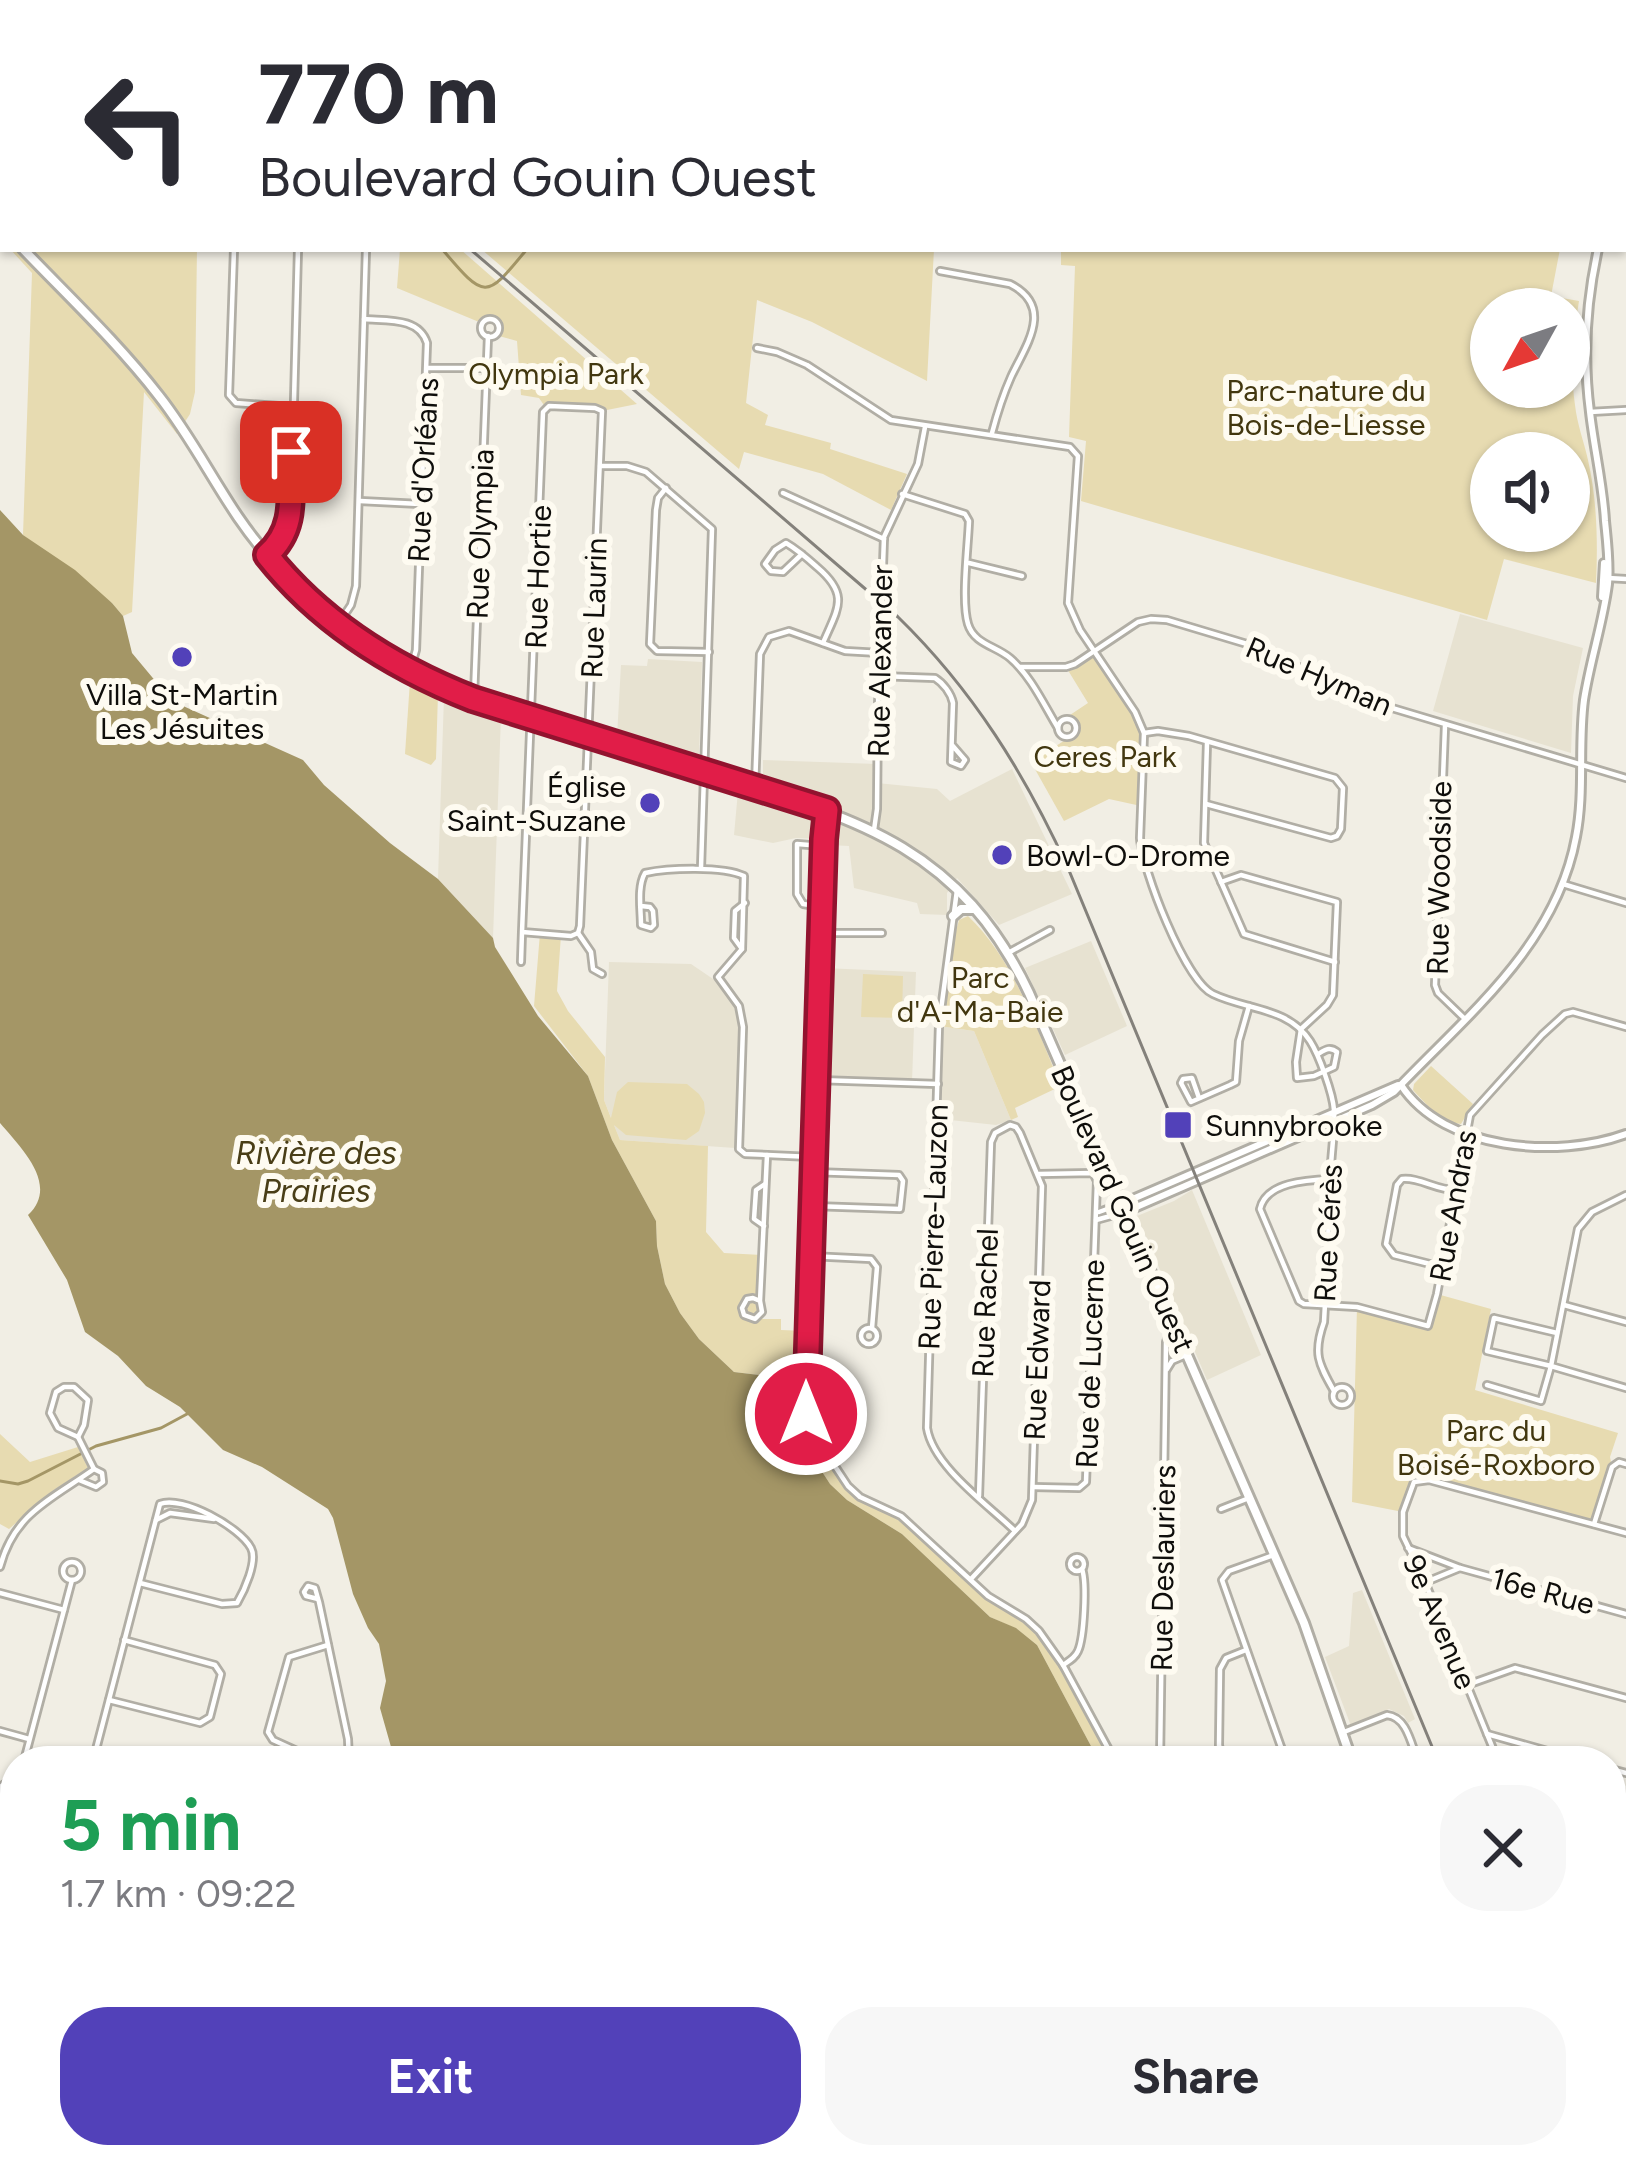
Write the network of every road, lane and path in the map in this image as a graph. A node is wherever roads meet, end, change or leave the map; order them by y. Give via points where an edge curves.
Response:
1 (26, 252) edge
2 (234, 252) edge
3 (298, 252) edge
4 (366, 252) edge
5 (1598, 252) edge
6 (940, 271) dead end
7 (364, 319) junction
8 (488, 336) dead end
9 (757, 348) dead end
10 (428, 368) junction
11 (485, 368) junction
12 (293, 407) junction
13 (546, 408) joint
14 (1626, 410) edge
15 (1590, 412) junction
16 (925, 427) junction
17 (992, 436) junction
18 (600, 466) junction
19 (666, 487) junction
20 (783, 493) dead end
21 (902, 494) junction
22 (359, 501) junction
23 (420, 504) junction
24 (884, 539) junction
25 (802, 554) junction
26 (267, 555) junction
27 (968, 562) junction
28 (1022, 576) dead end
29 (1605, 577) junction
30 (1626, 579) edge
31 (338, 624) junction
32 (823, 643) junction
33 (709, 652) junction
34 (1094, 652) junction
35 (880, 653) junction
36 (1020, 667) junction
37 (410, 671) junction
38 (879, 676) junction
39 (473, 699) junction
40 (533, 718) junction
41 (1445, 726) junction
42 (1058, 728) dead end
43 (1144, 733) junction
44 (589, 736) junction
45 (1208, 742) junction
46 (952, 746) dead end
47 (1581, 765) junction
48 (705, 772) junction
49 (1626, 778) edge
50 (755, 787) junction
51 (1206, 804) junction
52 (827, 810) junction
53 (874, 830) junction
54 (824, 846) junction
55 (701, 870) junction
56 (1221, 882) junction
57 (1563, 884) junction
58 (957, 890) junction
59 (1625, 892) edge
60 (1624, 902) edge
61 (641, 907) dead end
62 (822, 907) junction
63 (975, 909) junction
64 (953, 916) junction
65 (1050, 931) dead end
66 (522, 932) junction
67 (578, 933) junction
68 (821, 933) junction
69 (882, 933) dead end
70 (1008, 953) junction
71 (521, 962) dead end
72 (1335, 962) junction
73 (602, 974) dead end
74 (1249, 1006) junction
75 (1465, 1019) junction
76 (1626, 1027) edge
77 (1300, 1029) junction
78 (1317, 1054) junction
79 (1322, 1072) junction
80 (816, 1080) junction
81 (938, 1084) junction
82 (1401, 1085) junction
83 (1199, 1098) dead end
84 (1334, 1111) junction
85 (1334, 1122) junction
86 (1014, 1126) joint
87 (1626, 1133) edge
88 (1466, 1134) junction
89 (766, 1155) junction
90 (813, 1157) junction
91 (813, 1172) junction
92 (1039, 1174) junction
93 (1331, 1180) junction
94 (1455, 1190) junction
95 (1626, 1195) edge
96 (812, 1206) junction
97 (1123, 1208) junction
98 (1096, 1216) junction
99 (810, 1256) junction
100 (1442, 1267) junction
101 (760, 1300) dead end
102 (1325, 1305) junction
103 (1564, 1305) junction
104 (1626, 1322) edge
105 (872, 1328) dead end
106 (1176, 1330) junction
107 (1558, 1333) junction
108 (1187, 1355) junction
109 (1551, 1366) junction
110 (1167, 1375) junction
111 (1487, 1385) dead end
112 (1626, 1388) edge
113 (1334, 1391) dead end
114 (78, 1436) junction
115 (1626, 1464) edge
116 (94, 1469) junction
117 (79, 1480) junction
118 (1033, 1487) junction
119 (979, 1496) junction
120 (1249, 1498) junction
121 (1222, 1509) dead end
122 (156, 1520) junction
123 (218, 1520) junction
124 (1594, 1523) junction
125 (1015, 1531) junction
126 (1626, 1533) edge
127 (1408, 1548) junction
128 (1274, 1555) junction
129 (0, 1567) edge
130 (1460, 1568) junction
131 (1082, 1570) dead end
132 (72, 1580) dead end
133 (971, 1580) junction
134 (1425, 1582) junction
135 (140, 1583) junction
136 (0, 1593) edge
137 (318, 1599) dead end
138 (64, 1610) junction
139 (1626, 1614) edge
140 (124, 1640) junction
141 (328, 1646) junction
142 (1246, 1650) junction
143 (1063, 1665) junction
144 (1467, 1685) junction
145 (1626, 1698) edge
146 (109, 1700) junction
147 (0, 1731) edge
148 (1344, 1732) junction
149 (1487, 1734) junction
150 (30, 1739) junction
151 (28, 1746) edge
152 (97, 1746) edge
153 (286, 1746) edge
154 (348, 1746) edge
155 (1107, 1746) edge
156 (1160, 1746) edge
157 (1219, 1746) edge
158 (1281, 1746) edge
159 (1348, 1746) edge
160 (1412, 1746) edge
161 (1492, 1746) edge
162 (1529, 1746) edge

1 - 26 main road, Boulevard Gouin Ouest via 150,384
2 - 12 street via 229,395 236,403
3 - 12 street
4 - 7 street
5 - 15 street via 1587,330
6 - 17 street via 1010,284 1032,304 1034,328
7 - 10 street, Rue d'Orléans via 420,329
7 - 22 street
8 - 11 street, Rue Olympia
9 - 16 street via 807,365 891,420
10 - 11 street
10 - 23 street, Rue d'Orléans
11 - 39 street, Rue Olympia
12 - 26 street via 291,514
13 - 18 street, Rue Laurin via 602,411
13 - 40 street, Rue Hortie
14 - 15 street
15 - 29 street via 1605,509
16 - 17 street
16 - 21 street, Rue Alexander
17 - 34 street via 1076,451 1068,603
18 - 19 street via 636,467
18 - 44 street, Rue Laurin
19 - 33 street via 712,529
19 - 33 street via 656,510 650,644
20 - 24 street
21 - 24 street, Rue Alexander
21 - 27 street via 965,514
22 - 23 street
22 - 31 street via 356,591
23 - 37 street, Rue d'Orléans
24 - 35 street, Rue Alexander
25 - 25 street via 782,544 766,567 783,572
25 - 32 street via 838,590
26 - 31 main road, Boulevard Gouin Ouest
27 - 28 street
27 - 36 street via 969,628
29 - 30 street
29 - 47 street
31 - 37 main road, Boulevard Gouin Ouest
32 - 35 street
32 - 50 street via 789,631 763,646
33 - 48 street
34 - 36 street, Rue Hyman via 1066,667
34 - 41 street, Rue Hyman via 1138,622 1167,620 1257,647 1372,702
34 - 43 street
35 - 38 street, Rue Alexander
36 - 42 street
37 - 39 main road, Boulevard Gouin Ouest
38 - 46 street via 940,681 952,696
38 - 53 street, Rue Alexander
39 - 40 main road, Boulevard Gouin Ouest
40 - 44 main road, Boulevard Gouin Ouest
40 - 66 street, Rue Hortie
41 - 47 street, Rue Hyman
41 - 75 street, Rue Woodside via 1435,985
43 - 45 street
43 - 74 street via 1140,838 1153,886 1198,982
44 - 48 main road, Boulevard Gouin Ouest
44 - 67 street, Rue Laurin
45 - 51 street
45 - 51 street via 1340,781 1341,829 1331,838
47 - 49 street, Rue Hyman
47 - 57 street via 1578,829
48 - 50 main road, Boulevard Gouin Ouest
48 - 55 street
50 - 52 main road, Boulevard Gouin Ouest
51 - 56 street via 1204,843
52 - 53 main road, Boulevard Gouin Ouest
52 - 54 street
53 - 58 main road, Boulevard Gouin Ouest
54 - 62 street
54 - 62 street via 797,846 797,894
55 - 61 street via 646,873
55 - 89 street via 746,879 745,903 734,911 742,949 718,977 743,1027 739,1149
56 - 72 street via 1244,934
56 - 72 street via 1241,874 1337,902
57 - 60 street
57 - 75 street via 1532,944
58 - 63 main road, Boulevard Gouin Ouest
58 - 64 street, Rue Pierre-Lauzon
59 - 60 street
62 - 68 street
63 - 64 main road
63 - 70 main road, Boulevard Gouin Ouest
64 - 81 street, Rue Pierre-Lauzon
65 - 70 street
66 - 67 street
66 - 71 street, Rue Hortie
67 - 73 street
68 - 69 street
68 - 80 street
70 - 97 main road, Boulevard Gouin Ouest
72 - 77 street via 1331,1000
74 - 77 street
74 - 83 street via 1236,1082
75 - 82 street
76 - 88 street, Rue Andras via 1565,1014 1474,1110
77 - 78 street, Rue Cérès
77 - 79 street, Rue Cérès via 1296,1075
78 - 79 street, Rue Cérès
78 - 79 street, Rue Cérès via 1337,1052 1334,1067
79 - 84 street, Rue Cérès
80 - 81 street
80 - 90 street
81 - 119 street, Rue Pierre-Lauzon via 927,1428 935,1453
82 - 84 street
82 - 85 street
82 - 88 street via 1437,1121
84 - 85 street, Rue Cérès
84 - 97 street
85 - 93 street, Rue Cérès
85 - 97 street
86 - 92 street, Rue Edward
86 - 119 street, Rue Rachel via 991,1142
87 - 88 street via 1559,1148
88 - 94 street, Rue Andras
89 - 90 street
89 - 101 street via 754,1208 764,1226
90 - 91 street
91 - 96 street
91 - 96 street via 903,1180 900,1209
92 - 98 street via 1094,1174
92 - 118 street, Rue Edward
93 - 102 street, Rue Cérès
93 - 102 street via 1299,1181 1260,1202 1299,1301
94 - 100 street, Rue Andras
94 - 100 street via 1402,1179 1386,1244 1394,1255
95 - 103 street via 1578,1229
96 - 99 street
97 - 98 street
97 - 106 main road, Boulevard Gouin Ouest
98 - 118 street, Rue de Lucerne via 1086,1482
99 - 105 street via 875,1262
99 - 133 street via 805,1403 815,1436 848,1486 902,1516
100 - 102 street, Rue Andras via 1428,1326
102 - 113 street, Rue Cérès via 1317,1351
103 - 104 street
103 - 107 street
106 - 108 main road, Boulevard Gouin Ouest
106 - 110 street, Rue Deslauriers via 1167,1337
107 - 109 street
107 - 109 street via 1494,1318 1486,1351
108 - 110 street via 1170,1362
108 - 120 main road, Boulevard Gouin Ouest
109 - 111 street via 1541,1401
109 - 112 street
110 - 156 street, Rue Deslauriers
114 - 114 street via 88,1400 64,1387 50,1413 58,1428
114 - 116 street
115 - 124 street via 1612,1467
116 - 117 street
116 - 117 street via 104,1478 100,1485
117 - 129 street via 12,1533
118 - 125 street, Rue Edward via 1029,1513
119 - 125 street, Rue Pierre-Lauzon
120 - 121 street
120 - 128 main road, Boulevard Gouin Ouest
122 - 123 street via 170,1513
122 - 123 street via 167,1500
122 - 135 street
123 - 135 street via 251,1548 237,1603
124 - 126 street
124 - 127 street, 9e Avenue via 1414,1482 1402,1512
125 - 133 street, Rue Edward
127 - 130 street, 16e Rue
127 - 134 street, 9e Avenue
128 - 142 street via 1222,1578
128 - 148 main road, Boulevard Gouin Ouest
130 - 134 street, 16e Rue
130 - 139 street, 16e Rue
131 - 143 street via 1079,1647
132 - 138 street
133 - 143 street via 1031,1623
134 - 144 street, 9e Avenue
135 - 140 street
136 - 138 street
137 - 141 street
138 - 150 street
140 - 146 street
140 - 146 street via 214,1665 221,1674 210,1717 200,1724
141 - 153 street via 289,1657 268,1732
141 - 154 street
142 - 157 street via 1221,1666
142 - 158 street
143 - 155 street
144 - 145 street via 1515,1668
144 - 149 street, 9e Avenue
146 - 152 street
147 - 150 street
148 - 159 main road, Boulevard Gouin Ouest
148 - 160 street via 1395,1716
149 - 161 street, 9e Avenue
149 - 162 street
150 - 151 street

